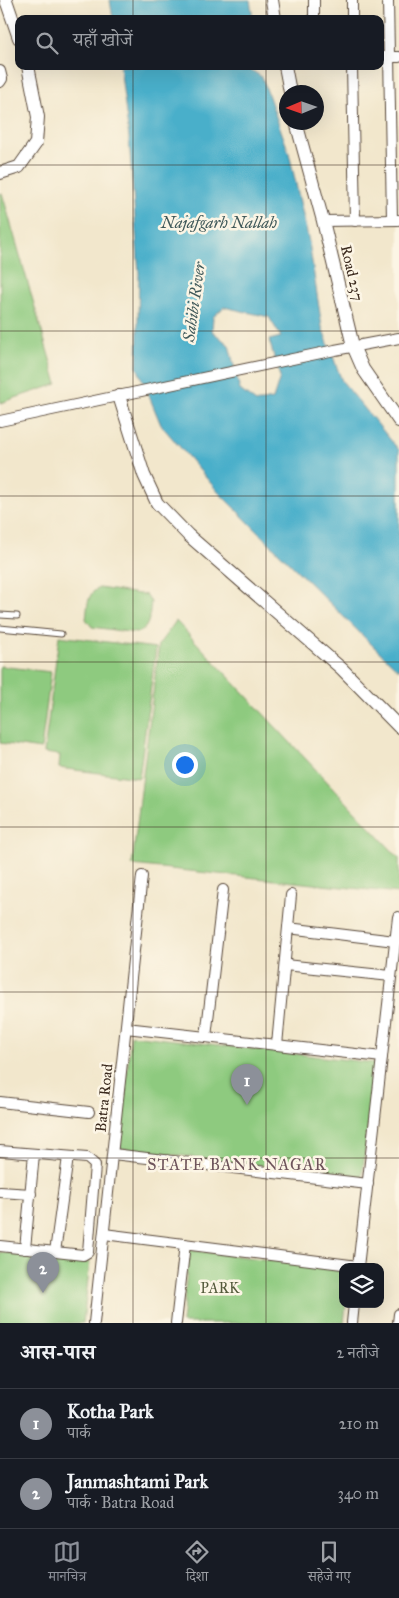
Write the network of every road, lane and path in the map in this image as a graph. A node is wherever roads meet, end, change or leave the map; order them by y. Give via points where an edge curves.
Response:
1 (6, 0) edge
2 (272, 0) edge
3 (314, 0) edge
4 (352, 0) edge
5 (388, 0) edge
6 (274, 15) edge
7 (314, 15) edge
8 (352, 15) edge
9 (15, 26) edge
10 (390, 57) edge
11 (29, 70) edge
12 (285, 70) edge
13 (352, 70) edge
14 (0, 71) edge
15 (0, 82) edge
16 (288, 85) edge
17 (298, 130) edge
18 (0, 173) edge
19 (396, 220) edge
20 (323, 221) junction
21 (355, 221) junction
22 (399, 338) edge
23 (353, 346) junction
24 (118, 396) junction
25 (0, 421) edge
26 (399, 421) edge
27 (0, 615) edge
28 (17, 616) dead end
29 (0, 628) edge
30 (61, 634) dead end
31 (399, 727) edge
32 (142, 876) dead end
33 (223, 890) dead end
34 (291, 895) dead end
35 (398, 917) edge
36 (288, 928) junction
37 (395, 941) junction
38 (285, 965) junction
39 (391, 976) junction
40 (126, 1028) junction
41 (206, 1037) junction
42 (277, 1045) junction
43 (382, 1057) junction
44 (0, 1102) edge
45 (89, 1112) dead end
46 (0, 1150) edge
47 (34, 1154) junction
48 (113, 1154) junction
49 (68, 1157) junction
50 (368, 1184) junction
51 (0, 1192) edge
52 (31, 1194) junction
53 (104, 1234) junction
54 (185, 1244) junction
55 (0, 1246) edge
56 (25, 1249) junction
57 (55, 1252) junction
58 (358, 1263) edge
59 (339, 1264) edge
60 (354, 1308) edge
61 (399, 1314) edge
62 (94, 1323) edge
63 (176, 1323) edge
64 (352, 1323) edge
65 (398, 1323) edge

1 - 9 street
2 - 6 street
3 - 7 street
4 - 8 street
5 - 10 street
10 - 19 street
11 - 18 street via 38,117 36,143 19,167
12 - 16 street
13 - 21 street
14 - 15 street
17 - 20 street, Road 237
19 - 21 street
20 - 21 street
20 - 23 street, Road 237
22 - 23 street
23 - 24 street
23 - 26 street, Road 237 via 363,369
24 - 25 street
24 - 31 street via 144,475 158,503 188,535 342,669
27 - 28 lane
29 - 30 lane
32 - 40 street, Batra Road
33 - 41 street
34 - 36 street
35 - 37 street
36 - 37 street
36 - 38 street
37 - 39 street
38 - 39 street
38 - 42 street
39 - 43 street
40 - 41 street
40 - 48 street, Batra Road
41 - 42 street
42 - 43 street
43 - 50 street
44 - 45 street
46 - 47 street
47 - 49 street
47 - 52 street
48 - 50 street
48 - 53 street, Batra Road
49 - 57 street
49 - 57 street via 87,1158 95,1165 88,1252 83,1255
50 - 58 street
51 - 52 street
52 - 56 street
53 - 54 street
53 - 62 street, Batra Road
54 - 59 street
54 - 63 street
55 - 56 street
56 - 57 street
60 - 64 street
61 - 65 street

